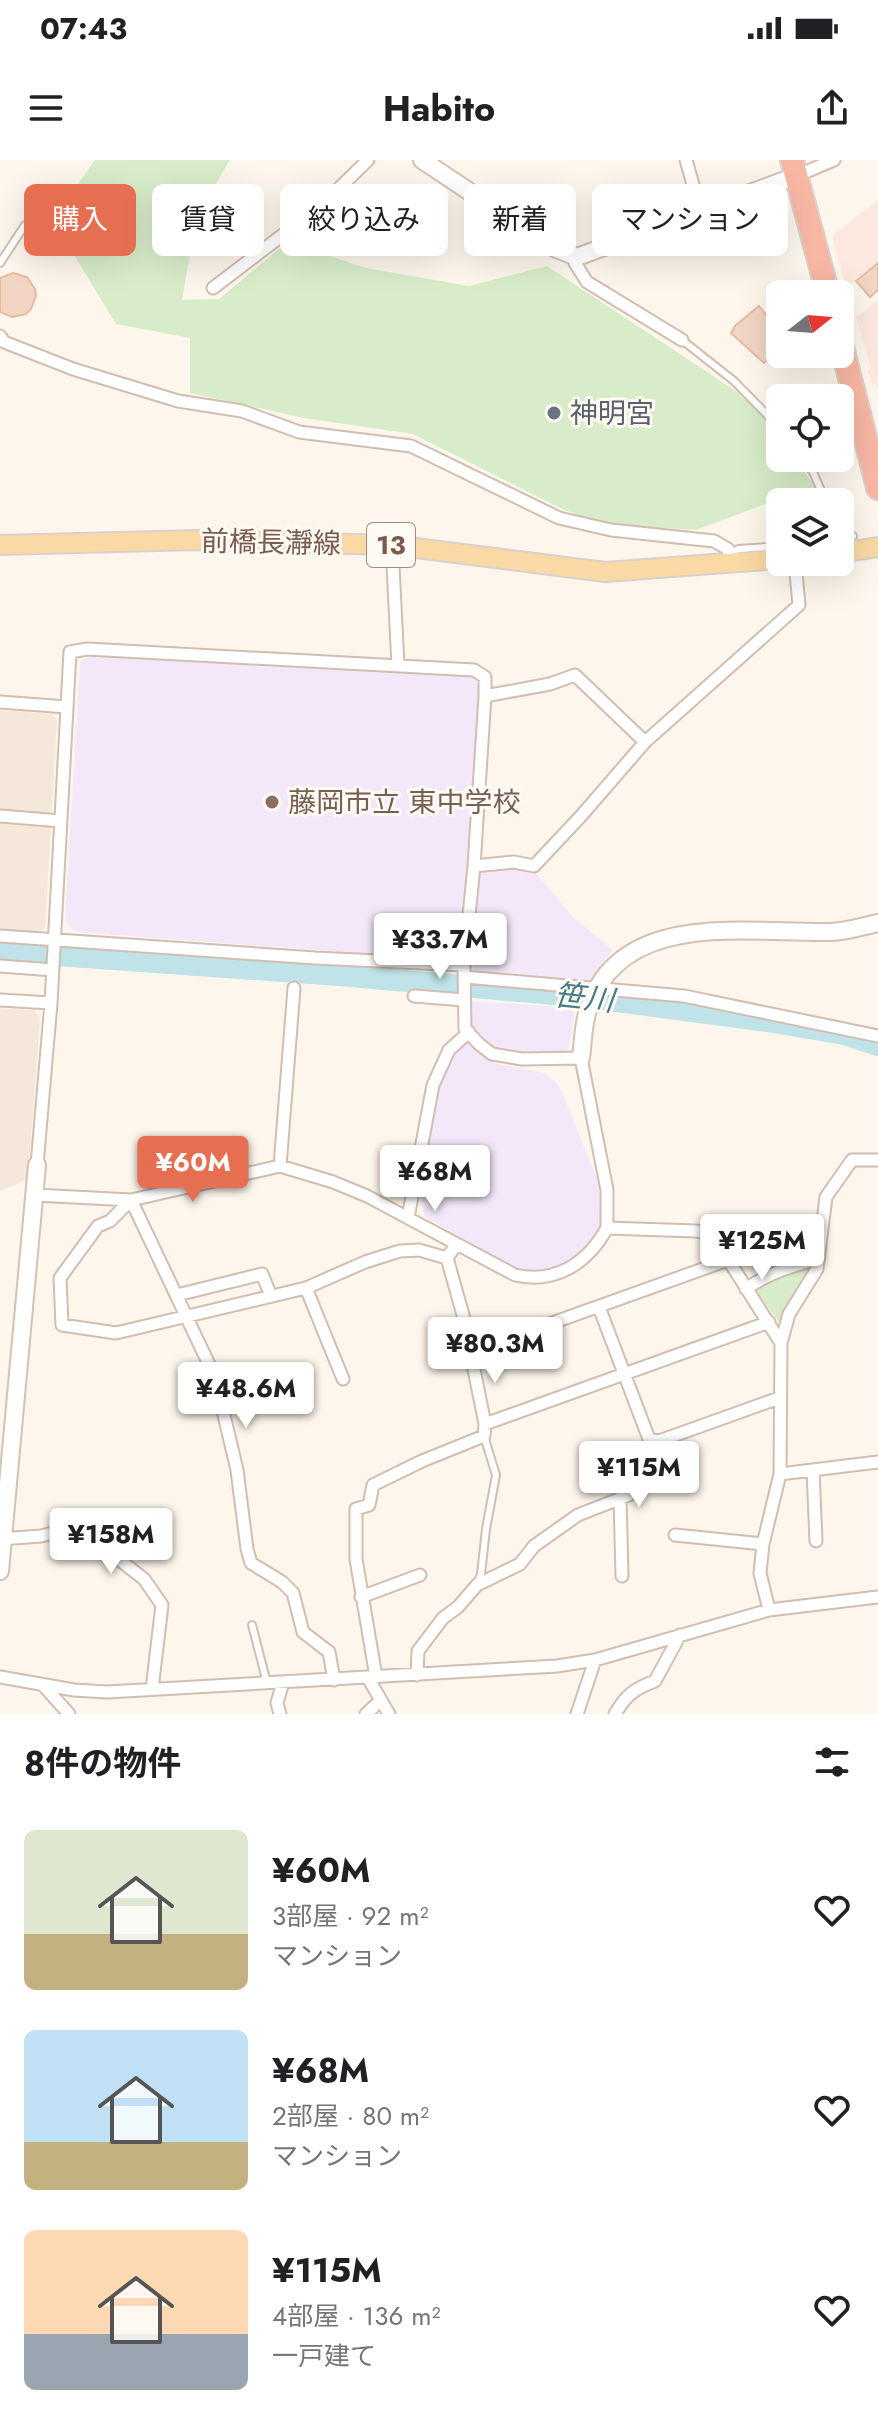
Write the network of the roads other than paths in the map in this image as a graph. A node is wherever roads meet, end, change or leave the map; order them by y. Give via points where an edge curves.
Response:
1 (368, 160) edge
2 (422, 160) edge
3 (686, 160) edge
4 (834, 160) edge
5 (794, 168) edge
6 (693, 184) edge
7 (761, 184) edge
8 (24, 227) edge
9 (592, 252) edge
10 (577, 257) junction
11 (0, 263) edge
12 (824, 280) edge
13 (213, 288) dead end
14 (0, 336) edge
15 (682, 340) joint
16 (847, 368) edge
17 (766, 414) edge
18 (878, 488) edge
19 (0, 545) edge
20 (392, 545) junction
21 (766, 547) edge
22 (878, 547) edge
23 (854, 551) edge
24 (731, 558) junction
25 (766, 559) edge
26 (796, 576) edge
27 (398, 666) junction
28 (485, 696) junction
29 (0, 702) edge
30 (67, 707) junction
31 (645, 742) junction
32 (0, 816) edge
33 (61, 821) junction
34 (474, 866) junction
35 (878, 923) edge
36 (0, 936) edge
37 (54, 944) junction
38 (0, 966) edge
39 (53, 967) junction
40 (464, 971) junction
41 (294, 988) dead end
42 (596, 992) junction
43 (414, 996) dead end
44 (0, 1000) edge
45 (464, 1000) junction
46 (51, 1003) junction
47 (469, 1032) junction
48 (878, 1036) edge
49 (581, 1058) junction
50 (878, 1160) edge
51 (37, 1165) joint
52 (280, 1166) junction
53 (35, 1195) junction
54 (131, 1200) junction
55 (408, 1218) junction
56 (607, 1228) junction
57 (456, 1245) junction
58 (447, 1258) junction
59 (818, 1259) junction
60 (728, 1260) junction
61 (306, 1288) junction
62 (746, 1289) junction
63 (177, 1295) junction
64 (271, 1296) junction
65 (599, 1307) junction
66 (186, 1317) junction
67 (769, 1322) junction
68 (781, 1343) junction
69 (471, 1352) junction
70 (624, 1373) junction
71 (343, 1379) dead end
72 (779, 1398) junction
73 (485, 1430) junction
74 (659, 1441) junction
75 (878, 1462) edge
76 (813, 1470) junction
77 (780, 1474) junction
78 (620, 1498) junction
79 (675, 1535) dead end
80 (2, 1539) edge
81 (816, 1541) dead end
82 (763, 1544) junction
83 (0, 1571) edge
84 (420, 1575) dead end
85 (622, 1576) dead end
86 (477, 1585) junction
87 (361, 1597) junction
88 (878, 1597) edge
89 (769, 1610) junction
90 (252, 1625) dead end
91 (680, 1635) junction
92 (595, 1660) junction
93 (417, 1675) junction
94 (0, 1677) edge
95 (372, 1678) junction
96 (334, 1680) junction
97 (283, 1682) junction
98 (267, 1683) junction
99 (42, 1685) junction
100 (152, 1689) junction
101 (381, 1700) junction
102 (69, 1714) edge
103 (280, 1714) edge
104 (366, 1714) edge
105 (389, 1714) edge
106 (577, 1714) edge
107 (615, 1714) edge

1 - 13 street via 322,205
2 - 10 street via 538,238
3 - 6 street
4 - 5 street
5 - 7 street
5 - 12 highway
8 - 11 lane
9 - 10 street
10 - 15 street via 575,263 587,282
14 - 24 street via 73,369 178,401 242,411 299,432 411,446 559,518 611,530 714,541 728,549
15 - 17 lane
16 - 18 highway
19 - 20 main road, 前橋長瀞線 / 13 via 197,540
20 - 24 main road, 前橋長瀞線 / 13 via 605,572
20 - 27 street
21 - 24 lane via 739,549
22 - 23 main road
24 - 25 main road, 前橋長瀞線 / 13
26 - 31 street via 799,605
27 - 28 street via 474,670 485,677
27 - 30 street via 87,649 70,652
28 - 31 street via 575,675
28 - 34 street
29 - 30 street
30 - 33 street
31 - 34 street via 534,866
32 - 33 street
33 - 37 street
34 - 40 street
35 - 42 street via 834,932 703,931 664,938 632,952
36 - 37 street
37 - 39 street
37 - 40 street
38 - 39 street
39 - 46 street
40 - 42 street
40 - 45 street
41 - 52 street
42 - 48 street via 684,996
42 - 49 street via 587,1010
43 - 45 street
44 - 46 street
45 - 47 street
46 - 51 street
47 - 49 street via 492,1054 507,1058
47 - 55 street via 449,1050 433,1085
49 - 56 street via 607,1190
50 - 59 street via 852,1160 826,1197
51 - 53 street
52 - 54 street
52 - 55 street via 333,1182
53 - 54 street
53 - 80 street
54 - 63 street
54 - 66 street via 98,1226 60,1278 62,1325 116,1333
55 - 57 street
56 - 57 street via 567,1271 533,1279
56 - 60 street via 712,1234
57 - 58 street
58 - 61 street via 400,1251
58 - 69 street
59 - 62 street via 762,1277
59 - 68 street via 789,1314
60 - 62 street
60 - 65 street
61 - 64 street
61 - 71 street
62 - 67 street
63 - 64 street via 262,1274
63 - 66 street
64 - 66 street
65 - 69 street
65 - 70 street
66 - 96 street via 215,1377 251,1563 293,1593 303,1632 329,1652
67 - 68 street
67 - 70 street
68 - 72 street
69 - 73 street
70 - 73 street
70 - 74 street via 649,1439
72 - 74 street
72 - 77 street
73 - 86 lane via 496,1475
73 - 87 street via 373,1485 369,1505 356,1509
74 - 78 street via 659,1455 629,1495
75 - 76 street
76 - 77 street
76 - 81 street
77 - 82 street
78 - 85 street
78 - 86 street via 578,1515 534,1546 520,1564
79 - 82 street
80 - 83 street
80 - 100 street via 77,1527 144,1579 162,1605
82 - 89 street via 760,1573
84 - 87 street
86 - 93 street via 418,1651
87 - 95 street
88 - 89 street
89 - 91 street
90 - 98 lane
91 - 92 street
91 - 107 street via 655,1681 634,1689
92 - 93 street
92 - 106 street
93 - 95 street
94 - 99 street
95 - 96 street
95 - 101 street
96 - 97 street
97 - 98 street
97 - 103 street via 277,1703
98 - 100 street
99 - 100 street via 107,1692
99 - 102 street
101 - 104 street
101 - 105 street

